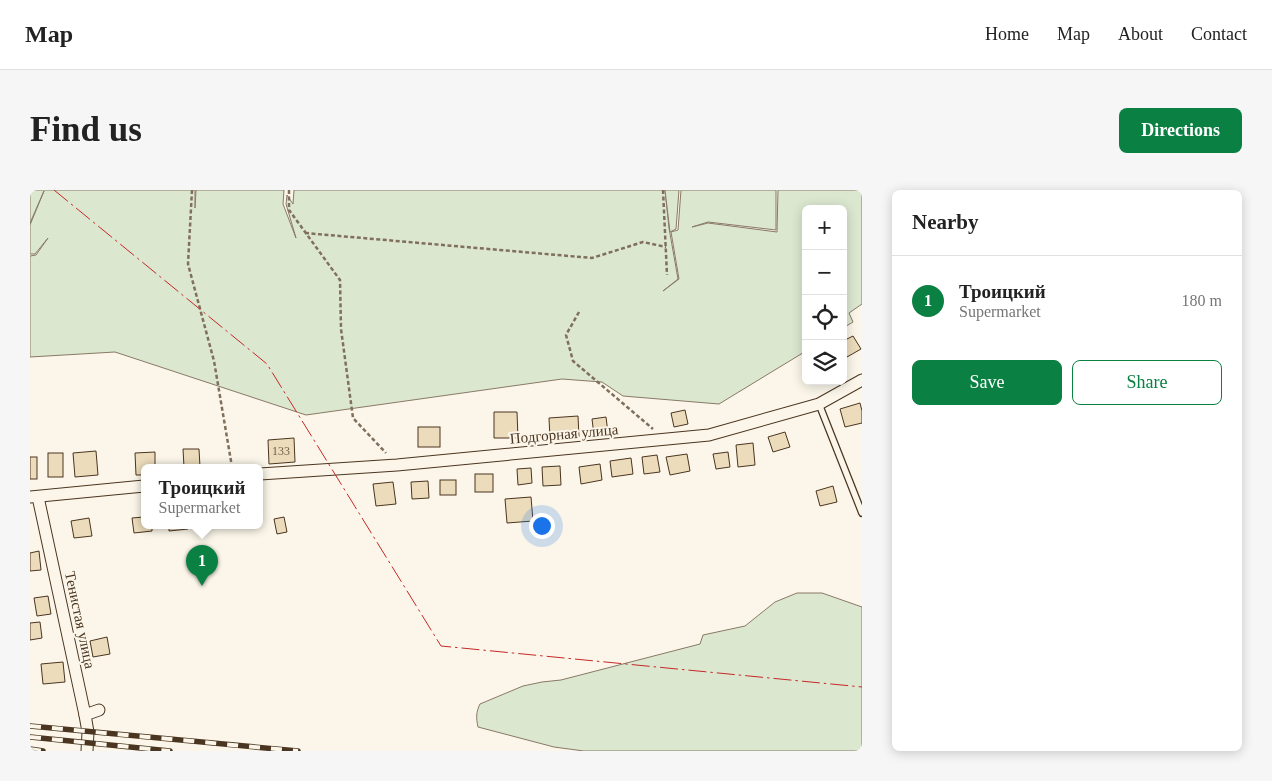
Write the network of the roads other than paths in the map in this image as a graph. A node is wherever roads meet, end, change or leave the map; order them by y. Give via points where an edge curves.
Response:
1 (862, 380) edge
2 (819, 404) junction
3 (263, 474) edge
4 (141, 486) edge
5 (34, 497) edge
6 (862, 513) edge
7 (99, 710) dead end
8 (85, 715) junction
9 (87, 751) edge

1 - 2 street, Подгорная улица
2 - 3 street, Подгорная улица via 709,435 397,465
2 - 6 lane
4 - 5 street
5 - 8 street, Тенистая улица
7 - 8 street
8 - 9 street, Тенистая улица

